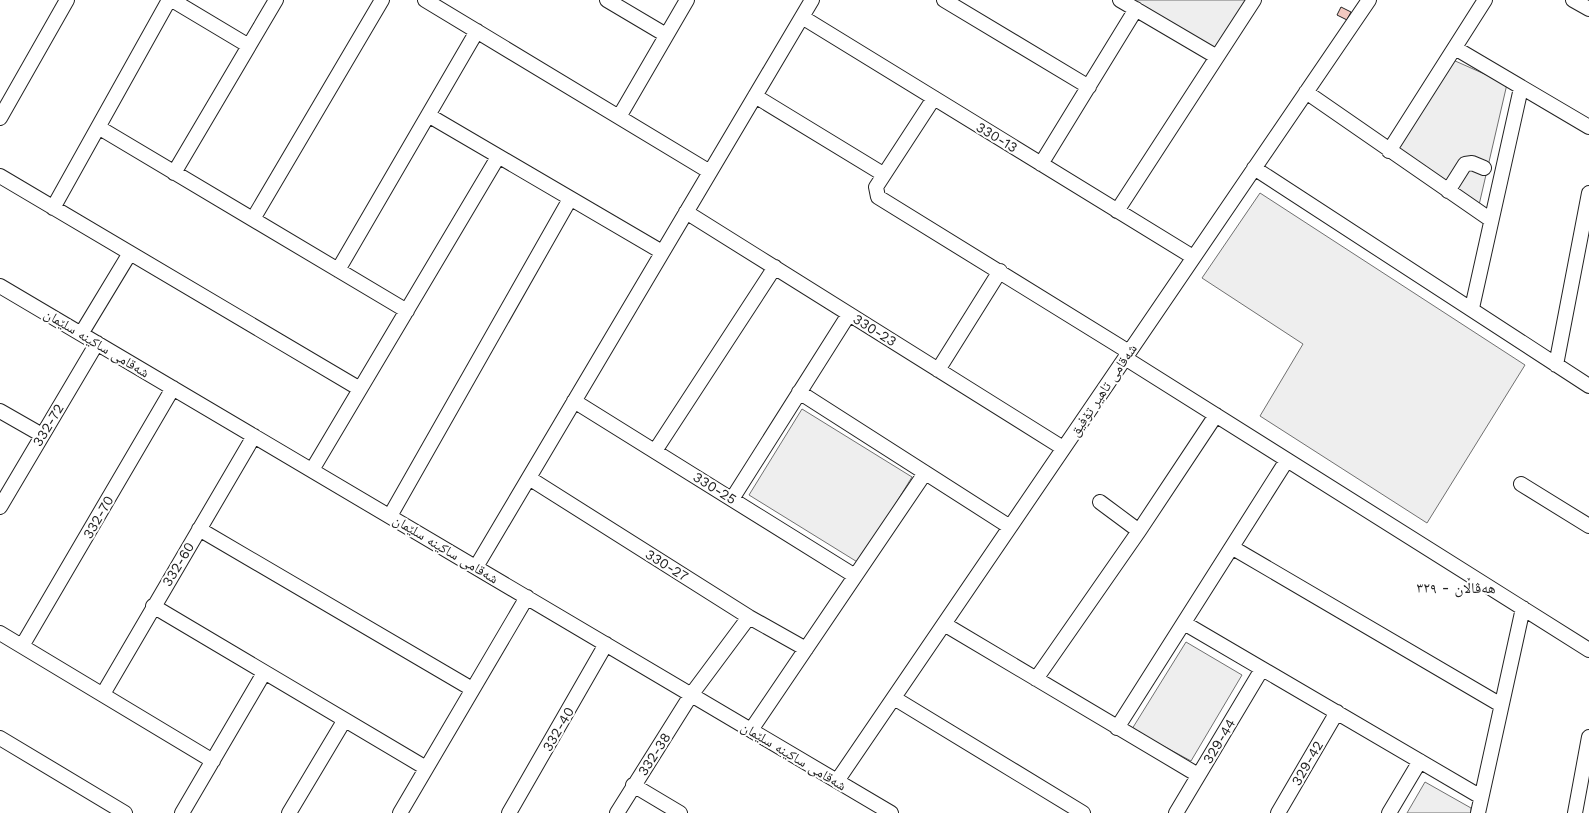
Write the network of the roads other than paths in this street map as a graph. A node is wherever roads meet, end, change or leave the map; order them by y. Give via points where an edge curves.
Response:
1 (67, 0) edge
2 (170, 0) edge
3 (276, 0) edge
4 (382, 0) edge
5 (425, 0) edge
6 (607, 0) edge
7 (687, 0) edge
8 (812, 0) edge
9 (944, 0) edge
10 (1120, 0) edge
11 (1254, 0) edge
12 (1369, 0) edge
13 (1485, 0) edge
14 (1573, 0) edge
15 (1136, 9) junction
16 (1589, 9) edge
17 (802, 17) junction
18 (477, 31) junction
19 (666, 35) junction
20 (249, 46) junction
21 (1455, 48) junction
22 (1217, 57) junction
23 (1089, 87) junction
24 (1521, 88) junction
25 (1306, 92) junction
26 (755, 96) junction
27 (934, 98) junction
28 (428, 115) junction
29 (619, 117) junction
30 (0, 118) edge
31 (98, 127) junction
32 (1589, 127) edge
33 (1389, 151) junction
34 (498, 156) junction
35 (1041, 164) junction
36 (1254, 168) junction
37 (1484, 168) dead end
38 (710, 172) junction
39 (174, 173) junction
40 (883, 174) junction
41 (0, 176) edge
42 (1448, 191) junction
43 (1589, 193) edge
44 (570, 199) junction
45 (53, 208) junction
46 (1117, 211) junction
47 (686, 212) junction
48 (252, 219) junction
49 (1491, 220) junction
50 (662, 252) junction
51 (130, 253) junction
52 (1193, 258) junction
53 (775, 267) junction
54 (338, 270) junction
55 (1000, 271) junction
56 (0, 286) edge
57 (1472, 308) junction
58 (407, 311) junction
59 (849, 314) junction
60 (82, 334) junction
61 (97, 343) junction
62 (1127, 355) junction
63 (1556, 365) junction
64 (938, 370) junction
65 (1589, 386) edge
66 (173, 388) junction
67 (360, 389) junction
68 (799, 392) junction
69 (574, 400) junction
70 (0, 411) edge
71 (1216, 415) junction
72 (42, 435) junction
73 (254, 436) junction
74 (1063, 448) junction
75 (655, 451) junction
76 (1287, 460) junction
77 (312, 470) junction
78 (925, 473) junction
79 (529, 478) junction
80 (1522, 484) dead end
81 (732, 499) junction
82 (1100, 502) dead end
83 (0, 507) edge
84 (390, 516) junction
85 (1589, 526) edge
86 (1010, 527) junction
87 (199, 529) junction
88 (1139, 531) junction
89 (1232, 548) junction
90 (476, 567) junction
91 (855, 576) junction
92 (527, 597) junction
93 (153, 606) junction
94 (1523, 608) junction
95 (749, 617) junction
96 (1184, 623) junction
97 (944, 624) junction
98 (0, 633) edge
99 (606, 644) junction
100 (22, 646) junction
101 (806, 649) junction
102 (1589, 650) edge
103 (1262, 669) junction
104 (264, 673) junction
105 (1036, 679) junction
106 (472, 690) junction
107 (103, 694) junction
108 (691, 695) junction
109 (894, 698) junction
110 (1501, 705) junction
111 (1336, 712) junction
112 (344, 721) junction
113 (1117, 728) junction
114 (751, 730) junction
115 (1589, 737) edge
116 (0, 738) edge
117 (213, 761) junction
118 (1420, 761) junction
119 (426, 768) junction
120 (1198, 775) junction
121 (837, 781) junction
122 (633, 786) junction
123 (1482, 797) junction
124 (125, 813) edge
125 (182, 813) edge
126 (289, 813) edge
127 (400, 813) edge
128 (509, 813) edge
129 (617, 813) edge
130 (680, 813) edge
131 (891, 813) edge
132 (1083, 813) edge
133 (1176, 813) edge
134 (1278, 813) edge
135 (1389, 813) edge
136 (1478, 813) edge
137 (1575, 813) edge

1 - 30 street
2 - 20 street
2 - 31 street
3 - 20 street
4 - 48 street
5 - 18 street
6 - 19 street
7 - 19 street
8 - 17 street
9 - 23 street
10 - 15 street
11 - 22 street
12 - 25 street, شەقامی تاهیر تۆفیق
13 - 21 street
14 - 16 street
15 - 22 street
15 - 23 street
17 - 26 street
17 - 27 street, 330-13
18 - 28 street
18 - 29 street
19 - 29 street
20 - 39 street
21 - 24 street
21 - 33 street
22 - 46 street
23 - 35 street
24 - 32 street
24 - 49 street
25 - 33 street
25 - 36 street, شەقامی تاهیر تۆفیق
26 - 38 street
26 - 40 street
27 - 35 street, 330-13
27 - 40 street
28 - 34 street
28 - 54 street
29 - 38 street
31 - 39 street
31 - 45 street
33 - 42 street
34 - 44 street
34 - 58 street
35 - 46 street, 330-13
36 - 52 street, شەقامی تاهیر تۆفیق
36 - 57 street
37 - 42 street via 1465,164
38 - 47 street
39 - 48 street
40 - 55 street via 876,187 878,197
41 - 45 street
42 - 49 street
43 - 63 street
44 - 50 street
44 - 84 street
45 - 51 street
46 - 52 street, 330-13
47 - 50 street
47 - 53 street, 330-23
48 - 54 street
49 - 57 street
50 - 69 street
51 - 60 street
51 - 67 street
52 - 62 street, شەقامی تاهیر تۆفیق
53 - 59 street, 330-23
53 - 75 street
54 - 58 street
55 - 62 street
55 - 64 street
56 - 60 street, شەقامی ساکینە سلێمان
57 - 63 street
58 - 67 street
59 - 64 street, 330-23
59 - 68 street
60 - 61 street, شەقامی ساکینە سلێمان
61 - 66 street, شەقامی ساکینە سلێمان
61 - 72 street, 332-72
62 - 71 street
62 - 74 street, شەقامی تاهیر تۆفیق
63 - 65 street
64 - 74 street, 330-23
66 - 73 street, شەقامی ساکینە سلێمان
66 - 100 street, 332-70
67 - 77 street
68 - 78 street
68 - 81 street
69 - 75 street, 330-25
69 - 79 street
70 - 72 street
71 - 76 street
71 - 88 street
72 - 83 street, 332-72
73 - 77 street, شەقامی ساکینە سلێمان
73 - 87 street, 332-60
74 - 86 street, شەقامی تاهیر تۆفیق
75 - 81 street, 330-25
76 - 89 street
76 - 94 street
77 - 84 street, شەقامی ساکینە سلێمان
78 - 86 street
78 - 91 street
79 - 90 street
79 - 95 street, 330-27
80 - 85 street
81 - 91 street, 330-25
82 - 88 street
84 - 90 street, شەقامی ساکینە سلێمان
86 - 97 street, شەقامی تاهیر تۆفیق
87 - 93 street, 332-60
87 - 106 street
88 - 105 street
89 - 96 street
89 - 110 street
90 - 92 street, شەقامی ساکینە سلێمان
91 - 101 street
92 - 99 street, شەقامی ساکینە سلێمان
92 - 106 street
93 - 104 street
93 - 107 street, 332-60
94 - 102 street
94 - 110 street
95 - 101 street, 330-27
95 - 108 street, 332-38
96 - 103 street
96 - 113 street
97 - 105 street
97 - 109 street, شەقامی تاهیر تۆفیق
98 - 100 street
99 - 108 street, شەقامی ساکینە سلێمان
99 - 128 street, 332-40
100 - 107 street
101 - 114 street
103 - 111 street
103 - 120 street, 329-44
104 - 112 street
104 - 117 street
105 - 113 street
106 - 119 street
107 - 117 street
108 - 114 street, شەقامی ساکینە سلێمان
108 - 122 street, 332-38
109 - 121 street, شەقامی تاهیر تۆفیق
109 - 132 street
110 - 123 street
111 - 118 street
111 - 134 street, 329-42
112 - 119 street
112 - 126 street
113 - 120 street
114 - 121 street, شەقامی ساکینە سلێمان
115 - 137 street
116 - 124 street
117 - 125 street
118 - 123 street
118 - 135 street
119 - 127 street
120 - 133 street, 329-44
121 - 131 street, شەقامی ساکینە سلێمان
122 - 129 street, 332-38
122 - 130 street
123 - 136 street

